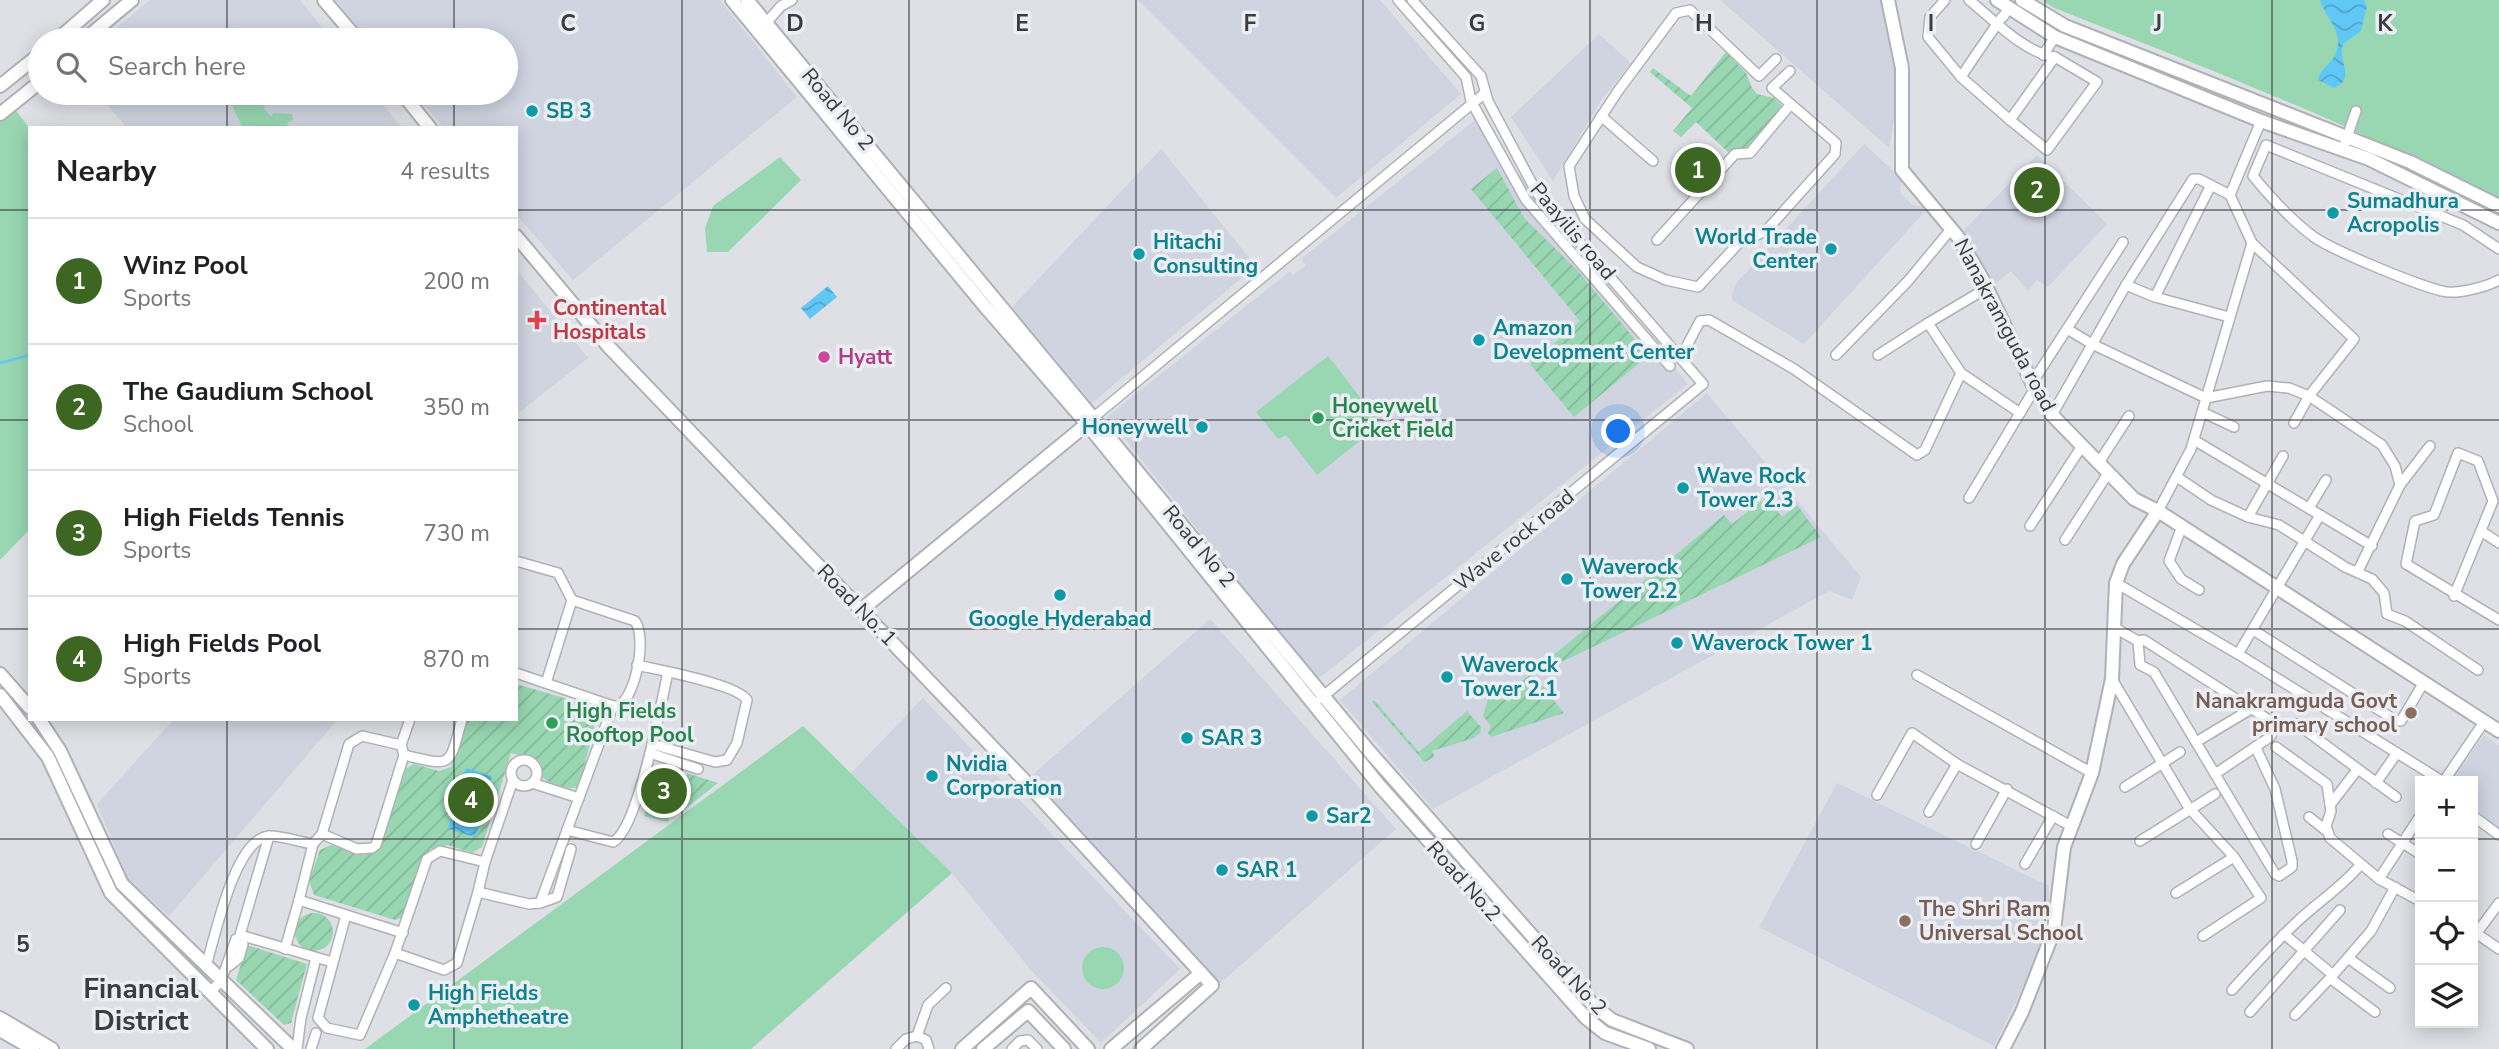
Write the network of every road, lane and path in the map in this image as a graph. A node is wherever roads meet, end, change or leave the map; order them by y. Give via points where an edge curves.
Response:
1 (103, 0) edge
2 (132, 0) edge
3 (324, 0) edge
4 (732, 0) edge
5 (747, 0) edge
6 (792, 0) edge
7 (1398, 0) edge
8 (1412, 0) edge
9 (1888, 0) edge
10 (1945, 0) edge
11 (1969, 0) edge
12 (1997, 0) edge
13 (2022, 0) edge
14 (778, 3) edge
15 (2008, 9) junction
16 (766, 23) junction
17 (1998, 23) junction
18 (71, 28) edge
19 (99, 28) edge
20 (348, 28) edge
21 (2055, 37) junction
22 (2043, 55) junction
23 (2055, 57) junction
24 (1776, 60) dead end
25 (28, 65) edge
26 (21, 71) junction
27 (1790, 71) dead end
28 (1759, 76) junction
29 (28, 77) edge
30 (1961, 77) junction
31 (0, 86) edge
32 (1772, 88) junction
33 (28, 92) edge
34 (1485, 93) junction
35 (1472, 101) junction
36 (412, 105) edge
37 (1790, 105) junction
38 (2356, 111) dead end
39 (0, 114) edge
40 (1601, 116) junction
41 (2010, 120) junction
42 (2261, 121) junction
43 (428, 126) edge
44 (2345, 143) junction
45 (1653, 161) dead end
46 (2407, 176) junction
47 (2211, 185) junction
48 (1537, 193) junction
49 (2230, 195) junction
50 (2399, 197) junction
51 (1526, 200) junction
52 (2499, 206) edge
53 (2499, 223) edge
54 (1952, 228) junction
55 (518, 238) edge
56 (1657, 240) dead end
57 (2123, 242) dead end
58 (2252, 243) junction
59 (2499, 249) edge
60 (2499, 280) edge
61 (2126, 285) junction
62 (1987, 288) junction
63 (2155, 297) junction
64 (2228, 317) junction
65 (1928, 323) junction
66 (2067, 329) junction
67 (2092, 344) junction
68 (1836, 355) dead end
69 (1878, 355) dead end
70 (1681, 357) junction
71 (1670, 366) dead end
72 (1961, 373) junction
73 (1703, 384) joint
74 (2034, 385) junction
75 (2309, 396) junction
76 (2206, 398) junction
77 (2202, 412) junction
78 (2020, 413) junction
79 (2052, 415) junction
80 (2129, 416) dead end
81 (1091, 421) junction
82 (2294, 424) dead end
83 (2234, 427) dead end
84 (2194, 440) junction
85 (2082, 446) junction
86 (2430, 446) dead end
87 (2283, 456) dead end
88 (2098, 464) junction
89 (2107, 475) junction
90 (2177, 477) junction
91 (2326, 480) dead end
92 (2268, 483) junction
93 (2400, 485) junction
94 (1969, 498) dead end
95 (2309, 509) junction
96 (2158, 510) junction
97 (2320, 515) junction
98 (2248, 517) junction
99 (2030, 526) dead end
100 (2182, 526) junction
101 (2481, 531) junction
102 (2065, 540) dead end
103 (2306, 540) junction
104 (2499, 543) edge
105 (2372, 547) junction
106 (518, 562) edge
107 (2358, 571) junction
108 (2116, 583) junction
109 (2278, 589) junction
110 (2199, 590) dead end
111 (2454, 596) junction
112 (572, 600) junction
113 (861, 610) junction
114 (2499, 620) edge
115 (2253, 630) junction
116 (2115, 632) junction
117 (2137, 644) junction
118 (2238, 653) junction
119 (637, 666) junction
120 (2478, 670) dead end
121 (668, 672) junction
122 (0, 674) edge
123 (518, 674) edge
124 (1917, 675) dead end
125 (2112, 678) junction
126 (2424, 682) junction
127 (546, 683) junction
128 (0, 695) edge
129 (1319, 699) junction
130 (28, 706) edge
131 (616, 706) junction
132 (2251, 709) junction
133 (658, 716) junction
134 (39, 721) edge
135 (409, 721) edge
136 (462, 721) edge
137 (2484, 722) junction
138 (2297, 724) dead end
139 (2499, 730) edge
140 (2196, 742) junction
141 (401, 745) junction
142 (2276, 747) dead end
143 (2256, 748) junction
144 (651, 749) junction
145 (2180, 752) dead end
146 (2397, 753) junction
147 (404, 755) junction
148 (2163, 762) junction
149 (1957, 764) junction
150 (698, 769) dead end
151 (2357, 770) junction
152 (2092, 773) junction
153 (2215, 774) junction
154 (71, 776) junction
155 (2435, 776) edge
156 (2446, 776) edge
157 (513, 780) junction
158 (57, 781) junction
159 (532, 783) junction
160 (2376, 783) junction
161 (1379, 785) joint
162 (2125, 787) dead end
163 (2007, 789) junction
164 (2215, 794) dead end
165 (1877, 795) dead end
166 (2396, 797) dead end
167 (579, 798) junction
168 (2330, 805) junction
169 (2189, 808) junction
170 (1929, 812) dead end
171 (2053, 816) junction
172 (2309, 817) dead end
173 (2478, 820) edge
174 (2415, 824) edge
175 (2071, 826) junction
176 (567, 830) junction
177 (2328, 832) junction
178 (322, 834) junction
179 (2388, 834) dead end
180 (2499, 835) edge
181 (269, 836) junction
182 (2140, 841) dead end
183 (2402, 843) junction
184 (313, 844) junction
185 (1976, 844) dead end
186 (571, 849) dead end
187 (2415, 851) edge
188 (2234, 857) junction
189 (485, 862) junction
190 (2025, 864) dead end
191 (2361, 864) junction
192 (2379, 879) junction
193 (2395, 887) junction
194 (478, 892) junction
195 (2176, 893) dead end
196 (2415, 898) edge
197 (299, 900) junction
198 (540, 903) junction
199 (2499, 903) edge
200 (2340, 910) dead end
201 (346, 915) junction
202 (2478, 927) edge
203 (402, 933) junction
204 (2284, 934) junction
205 (2478, 935) edge
206 (2203, 936) dead end
207 (239, 942) dead end
208 (285, 948) junction
209 (2499, 949) edge
210 (2305, 950) junction
211 (395, 953) junction
212 (316, 958) junction
213 (2348, 958) junction
214 (332, 962) junction
215 (206, 966) junction
216 (1201, 973) junction
217 (2332, 977) junction
218 (222, 981) junction
219 (946, 988) dead end
220 (2390, 988) dead end
221 (2232, 990) dead end
222 (210, 992) junction
223 (2250, 1012) dead end
224 (2375, 1012) dead end
225 (2295, 1015) dead end
226 (0, 1018) edge
227 (0, 1030) edge
228 (316, 1033) dead end
229 (917, 1036) junction
230 (33, 1049) edge
231 (52, 1049) edge
232 (267, 1049) edge
233 (295, 1049) edge
234 (312, 1049) edge
235 (896, 1049) edge
236 (929, 1049) edge
237 (962, 1049) edge
238 (983, 1049) edge
239 (1012, 1049) edge
240 (1037, 1049) edge
241 (1064, 1049) edge
242 (1088, 1049) edge
243 (1111, 1049) edge
244 (1141, 1049) edge
245 (1649, 1049) edge
246 (1687, 1049) edge
247 (2003, 1049) edge

1 - 18 street
2 - 19 street
3 - 20 street
4 - 81 street, Road No 2 via 982,303
5 - 16 street, Road No 2
6 - 14 street
7 - 35 street, Paayilis road via 1459,68
8 - 34 street, Paayilis road via 1481,76
9 - 54 street, Nanakramguda road via 1902,68 1902,170
10 - 30 street via 1930,17 1928,37
11 - 17 street
12 - 15 street
13 - 44 street via 2065,26
14 - 16 street
15 - 17 street
15 - 21 street
16 - 81 street, Road No 2
17 - 22 street
17 - 30 street
21 - 22 street
21 - 42 street
22 - 23 street
23 - 41 street
23 - 41 street via 2098,82 2047,150
24 - 28 street
25 - 26 street
26 - 29 street
26 - 31 street
27 - 32 street
28 - 32 street
28 - 40 street via 1690,10 1676,13
30 - 41 street
32 - 37 street
33 - 39 street
34 - 35 street
34 - 48 street, Paayilis road
35 - 51 street, Paayilis road
35 - 81 street
36 - 43 street
37 - 40 street via 1836,144 1835,154 1766,231 1739,243 1698,287 1637,267 1585,219 1574,196 1569,166
37 - 56 street via 1750,153 1735,153
38 - 44 street
40 - 45 street
42 - 44 street
42 - 49 street
44 - 46 street
44 - 52 street via 2433,173
46 - 50 street
46 - 53 street
47 - 49 street
47 - 61 street via 2193,179
47 - 63 street
48 - 51 street
48 - 70 street, Paayilis road
49 - 58 street
50 - 59 street via 2463,225
50 - 60 street via 2266,145 2253,176 2271,199 2315,238 2361,259 2444,292
51 - 71 street, Paayilis road
54 - 62 street, Nanakramguda road
54 - 68 street
55 - 113 street, Road No. 1 via 619,357
57 - 66 street
58 - 64 street
58 - 75 street via 2354,339
61 - 63 street
61 - 67 street
62 - 65 street
62 - 74 street, Nanakramguda road
63 - 64 street
64 - 76 street
65 - 69 street
65 - 72 street
66 - 67 street
66 - 74 street
67 - 76 street
67 - 79 street
70 - 72 street via 1700,321 1709,320 1845,402 1920,454
70 - 73 street, Paayilis road
72 - 78 street
73 - 129 street, Wave rock road
74 - 78 street
74 - 79 street, Nanakramguda road
75 - 76 street via 2273,386
75 - 82 street
75 - 93 street via 2382,445
76 - 77 street
77 - 83 street
77 - 84 street
78 - 94 street
79 - 85 street, Nanakramguda road
80 - 88 street
81 - 113 street
81 - 129 street, Road No 2
84 - 90 street
84 - 92 street
85 - 88 street, Nanakramguda road
85 - 99 street
86 - 93 street
87 - 92 street
88 - 89 street, Nanakramguda road
89 - 96 street, Nanakramguda road via 2134,499
89 - 102 street
90 - 96 street
90 - 98 street
91 - 95 street
92 - 95 street
92 - 98 street
93 - 105 street
95 - 97 street
96 - 100 street, Nanakramguda road
96 - 108 street
97 - 103 street
97 - 105 street
98 - 103 street via 2279,525
100 - 109 street, Nanakramguda road
100 - 110 street via 2169,561 2181,579
101 - 104 street
101 - 111 street
101 - 111 street via 2493,501 2490,487 2478,461 2458,453 2434,515 2415,521 2406,564
103 - 107 street
103 - 109 street
105 - 107 street
106 - 112 street via 558,573
107 - 120 street via 2384,593 2387,614
108 - 116 street
108 - 118 street
109 - 115 street
109 - 126 street, Nanakramguda road
111 - 114 street
112 - 119 street via 635,621 642,636
112 - 127 street
113 - 216 street, Road No. 1
115 - 118 street
115 - 126 street via 2395,720 2401,721
116 - 117 street
116 - 125 street
117 - 132 street via 2144,640
117 - 140 street via 2140,665 2154,672
118 - 146 street
119 - 121 street
119 - 131 street via 627,698
121 - 133 street
121 - 144 street via 741,693 747,700 737,744 727,760 715,762
122 - 130 street
123 - 127 street
124 - 152 street
125 - 148 street
125 - 152 street
126 - 137 street, Nanakramguda road
127 - 131 street
128 - 158 street via 37,740
129 - 161 street, Road No 2
129 - 246 street, Road No 2 via 1594,1006 1612,1020
131 - 133 street
131 - 167 street
132 - 140 street
132 - 143 street via 2269,720 2273,732
133 - 144 street
134 - 154 street
135 - 141 street
136 - 147 street via 452,757 446,762
137 - 139 street, Nanakramguda road
137 - 156 street
138 - 151 street
140 - 153 street
141 - 147 street
141 - 178 street via 362,736 349,744
142 - 168 street via 2327,784
143 - 153 street
143 - 153 street via 2275,789 2292,861 2292,867 2279,876
144 - 150 street
144 - 176 street via 620,838 603,841
145 - 148 street
146 - 155 street
146 - 160 street
147 - 178 street via 372,848 357,849
148 - 162 street
148 - 169 street
149 - 163 street
149 - 165 street via 1912,733
149 - 170 street
151 - 160 street
151 - 168 street
152 - 175 street
154 - 158 street
154 - 215 street via 122,884
157 - 159 street via 520,785
157 - 159 street via 512,769 525,760 536,770
157 - 189 street
158 - 222 street via 111,893
159 - 167 street
160 - 166 street
161 - 245 street, Road No.2 via 1586,1018 1605,1033
163 - 171 street
163 - 185 street
164 - 169 street
167 - 176 street
168 - 177 street
169 - 182 street
169 - 188 street
171 - 175 street
171 - 190 street
172 - 177 street
173 - 180 street
174 - 183 street
175 - 247 street via 2064,847 2054,930
176 - 198 street
177 - 191 street
178 - 184 street
179 - 183 street
181 - 184 street
181 - 208 street via 240,935
181 - 215 street via 253,843 239,861
183 - 187 street
183 - 192 street
184 - 197 street
186 - 198 street via 557,897
188 - 195 street
188 - 206 street via 2261,898
189 - 194 street
189 - 203 street via 440,851 432,854
191 - 192 street
191 - 204 street
192 - 193 street
193 - 196 street
193 - 213 street via 2371,931
194 - 198 street
194 - 211 street via 452,968 444,970
197 - 201 street
197 - 208 street
199 - 202 street
200 - 210 street
201 - 203 street
201 - 214 street
203 - 211 street
204 - 210 street
204 - 221 street
205 - 209 street
207 - 218 street
208 - 212 street
210 - 217 street
210 - 223 street
211 - 214 street via 360,1035 338,1032 318,1018
212 - 214 street
212 - 233 street
213 - 217 street
213 - 220 street
215 - 218 street
216 - 243 street
216 - 244 street, Road No. 1 via 1212,985
217 - 224 street
217 - 225 street
218 - 222 street
218 - 233 street
219 - 229 street via 928,1005
222 - 232 street
226 - 231 street
227 - 230 street
228 - 234 street
229 - 235 street
229 - 236 street via 926,1040
237 - 242 street via 1031,988
238 - 241 street via 1028,1010
239 - 240 street via 1028,1040

